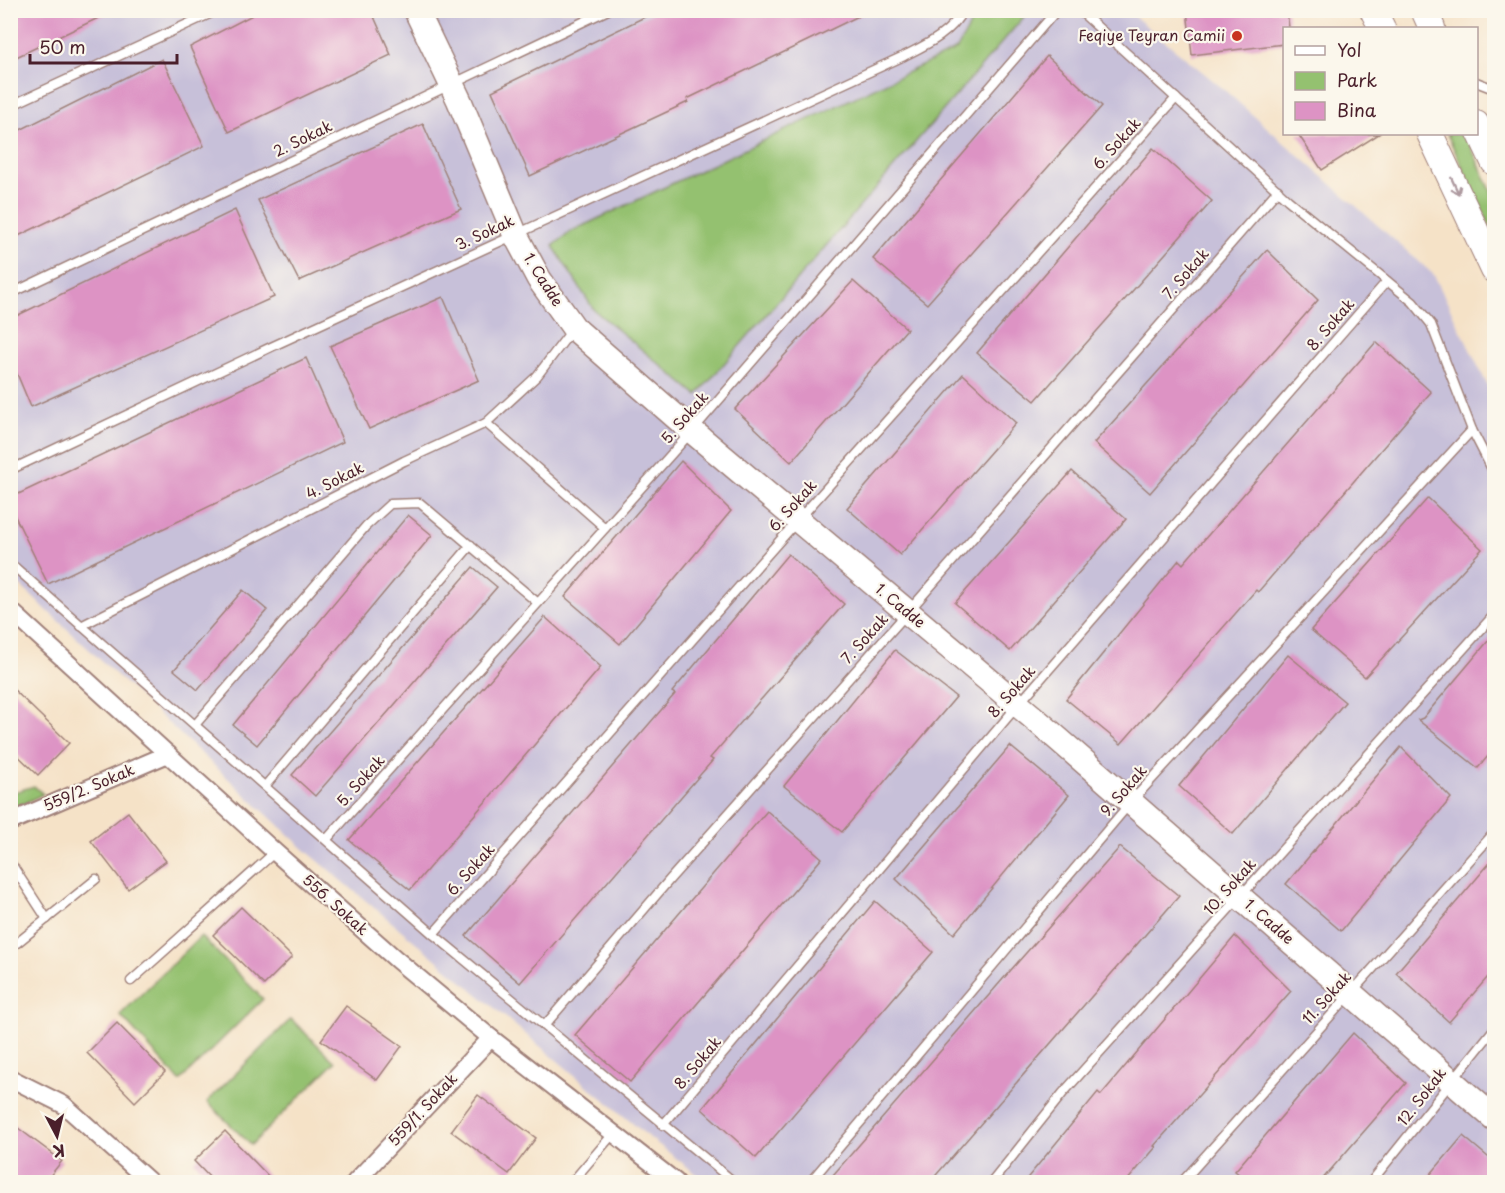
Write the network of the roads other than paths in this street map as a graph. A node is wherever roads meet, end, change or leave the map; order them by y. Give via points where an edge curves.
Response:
1 (218, 10) edge
2 (416, 10) edge
3 (608, 10) edge
4 (963, 10) edge
5 (1057, 10) edge
6 (1079, 10) edge
7 (1373, 10) edge
8 (1424, 10) edge
9 (1382, 27) edge
10 (1432, 27) edge
11 (1478, 83) edge
12 (450, 84) junction
13 (1494, 89) edge
14 (1176, 98) junction
15 (10, 106) edge
16 (1478, 128) edge
17 (1430, 135) edge
18 (1494, 162) edge
19 (1278, 190) junction
20 (515, 234) junction
21 (1494, 270) edge
22 (1387, 281) junction
23 (10, 294) edge
24 (574, 328) junction
25 (486, 423) junction
26 (1472, 430) junction
27 (692, 431) junction
28 (10, 470) edge
29 (1494, 473) edge
30 (798, 520) junction
31 (605, 528) junction
32 (471, 545) junction
33 (10, 563) edge
34 (538, 603) junction
35 (10, 610) edge
36 (908, 612) junction
37 (1494, 615) edge
38 (81, 626) junction
39 (1018, 705) junction
40 (195, 725) junction
41 (168, 754) junction
42 (265, 786) junction
43 (1131, 802) junction
44 (10, 822) edge
45 (1494, 833) edge
46 (327, 839) junction
47 (275, 852) junction
48 (10, 862) edge
49 (96, 879) dead end
50 (1239, 897) junction
51 (47, 919) junction
52 (433, 934) junction
53 (18, 942) dead end
54 (132, 981) dead end
55 (1350, 992) junction
56 (545, 1025) junction
57 (1494, 1029) edge
58 (491, 1038) junction
59 (10, 1078) edge
60 (1451, 1080) junction
61 (1494, 1118) edge
62 (663, 1125) junction
63 (614, 1134) junction
64 (150, 1182) edge
65 (355, 1182) edge
66 (572, 1182) edge
67 (676, 1182) edge
68 (734, 1182) edge
69 (810, 1182) edge
70 (992, 1182) edge
71 (1182, 1182) edge
72 (1371, 1182) edge

1 - 15 lane
2 - 12 street, 1. Cadde
3 - 12 lane, 2. Sokak
4 - 20 lane, 3. Sokak via 939,38 904,56
5 - 27 lane, 5. Sokak
6 - 14 lane
7 - 9 main road
8 - 10 main road
11 - 13 lane
12 - 20 street, 1. Cadde
12 - 23 lane, 2. Sokak
14 - 19 lane
14 - 30 lane, 6. Sokak
16 - 18 main road
17 -> 21 main road
19 - 22 lane
19 - 36 lane, 7. Sokak
20 - 24 street, 1. Cadde via 539,279
20 - 28 lane, 3. Sokak
22 - 26 lane via 1413,302 1431,324
22 - 39 lane, 8. Sokak
24 - 25 lane, 4. Sokak via 537,376
24 - 27 street, 1. Cadde
25 - 31 lane
25 - 38 lane, 4. Sokak
26 - 29 lane
26 - 43 lane, 9. Sokak
27 - 30 street, 1. Cadde
27 - 31 lane, 5. Sokak
30 - 36 street, 1. Cadde
30 - 52 lane, 6. Sokak
31 - 34 lane, 5. Sokak
32 - 34 lane
32 - 40 lane via 420,503 390,504 366,525
32 - 42 lane
33 - 38 lane
34 - 46 lane, 5. Sokak
35 - 41 street, 556. Sokak
36 - 39 street, 1. Cadde
36 - 56 lane, 7. Sokak
37 - 50 lane, 10. Sokak
38 - 40 lane
39 - 43 street, 1. Cadde
39 - 62 lane, 8. Sokak
40 - 42 lane
41 - 44 street, 559/2. Sokak
41 - 47 street, 556. Sokak
42 - 46 lane
43 - 50 street, 1. Cadde
43 - 69 lane, 9. Sokak
45 - 55 lane, 11. Sokak
46 - 52 lane
47 - 54 lane
47 - 58 street, 556. Sokak
48 - 51 lane
49 - 51 lane
50 - 55 street, 1. Cadde
50 - 70 lane, 10. Sokak via 1063,1093
51 - 53 lane
52 - 56 lane
55 - 60 street, 1. Cadde
55 - 71 lane, 11. Sokak
56 - 62 lane
57 - 60 lane, 12. Sokak
58 - 63 street, 556. Sokak
58 - 65 street, 559/1. Sokak
59 - 64 street via 64,1105
60 - 61 street, 1. Cadde
60 - 72 lane, 12. Sokak
62 - 68 lane
63 - 66 lane
63 - 67 street, 556. Sokak

